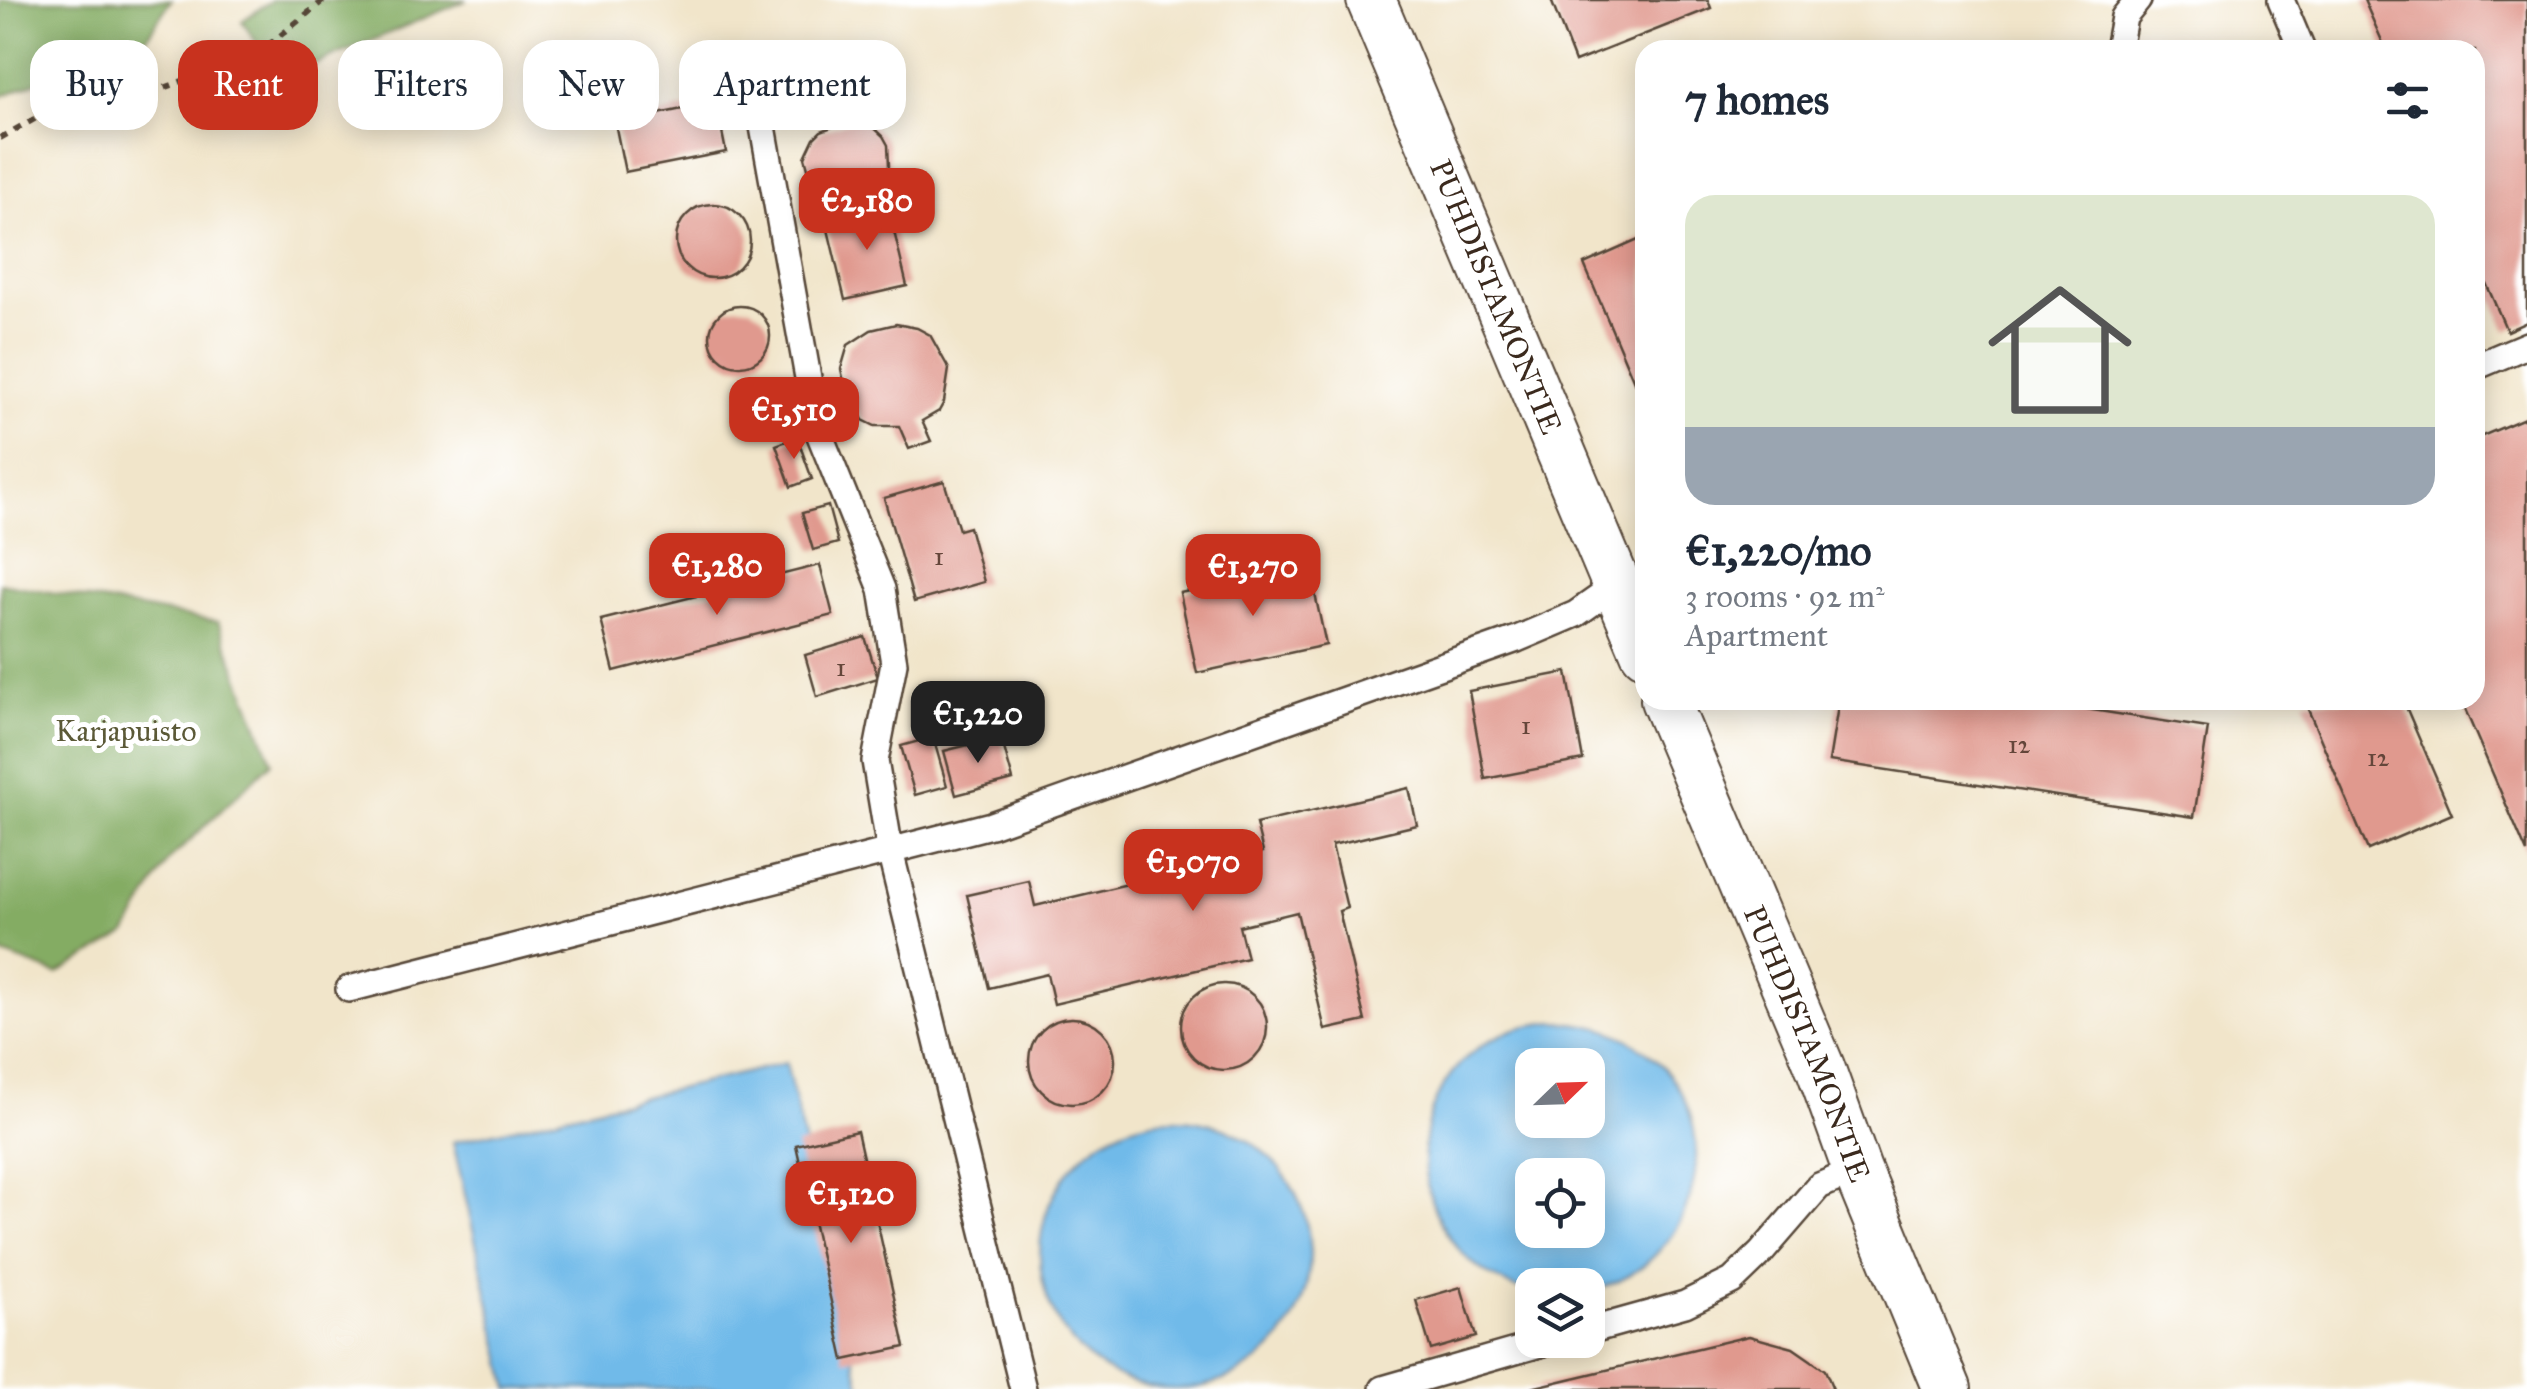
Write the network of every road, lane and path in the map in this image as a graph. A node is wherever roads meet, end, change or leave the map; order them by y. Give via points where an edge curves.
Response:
1 (324, 0) edge
2 (1371, 0) edge
3 (2138, 0) edge
4 (2282, 0) edge
5 (2120, 40) edge
6 (2298, 40) edge
7 (764, 130) edge
8 (0, 138) edge
9 (2527, 345) edge
10 (2485, 363) edge
11 (1617, 585) junction
12 (1635, 628) edge
13 (1669, 710) edge
14 (890, 851) junction
15 (349, 989) dead end
16 (1857, 1170) junction
17 (1605, 1326) edge
18 (1515, 1351) edge
19 (1023, 1389) edge
20 (1384, 1389) edge
21 (1947, 1389) edge

1 - 8 path via 260,52 100,112 49,111
2 - 11 street, PUHDISTAMONTIE
3 - 5 lane via 2124,16
4 - 6 lane
7 - 14 lane via 818,428 882,589 894,663 875,761
9 - 10 lane
11 - 12 street, PUHDISTAMONTIE
11 - 14 lane via 1576,614 1517,639 992,825
13 - 16 street, PUHDISTAMONTIE
14 - 15 lane
14 - 19 lane
16 - 17 lane via 1819,1186 1732,1281 1685,1304
16 - 21 street, PUHDISTAMONTIE
18 - 20 lane

